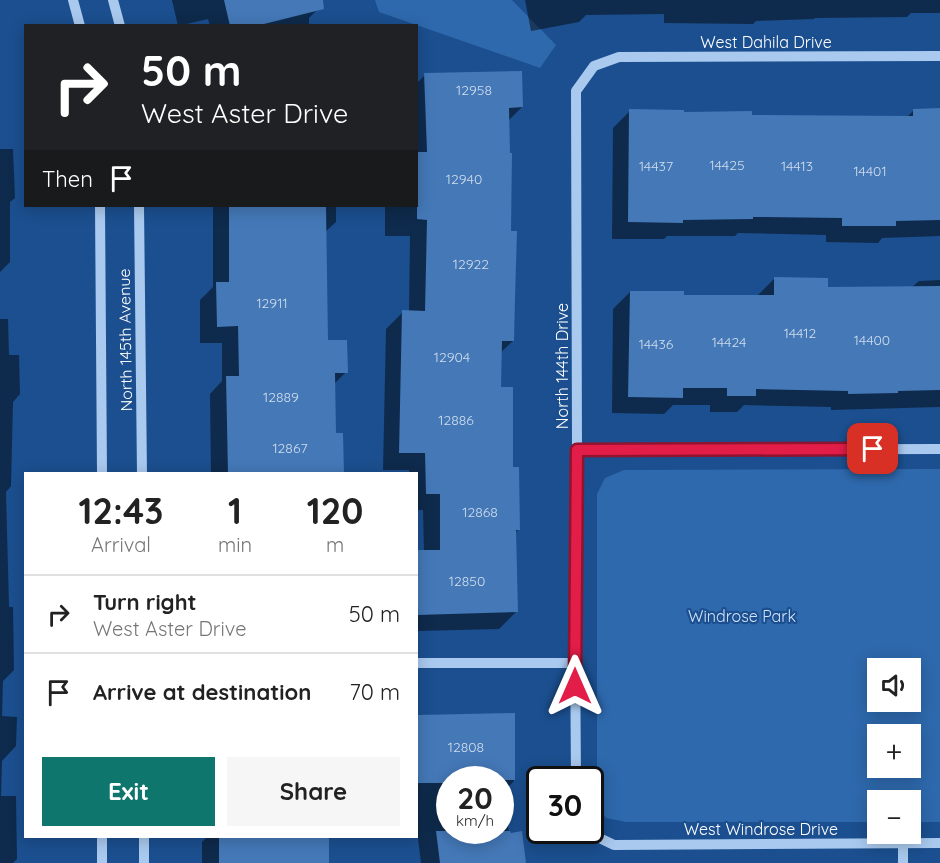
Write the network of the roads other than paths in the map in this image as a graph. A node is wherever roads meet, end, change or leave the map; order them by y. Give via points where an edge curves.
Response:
1 (74, 0) edge
2 (113, 0) edge
3 (80, 24) edge
4 (119, 24) edge
5 (940, 56) edge
6 (594, 66) joint
7 (100, 207) edge
8 (138, 207) edge
9 (940, 449) edge
10 (577, 450) junction
11 (102, 472) edge
12 (142, 472) edge
13 (418, 663) edge
14 (575, 663) junction
15 (576, 766) edge
16 (102, 838) edge
17 (144, 838) edge
18 (604, 840) edge
19 (940, 843) edge
20 (867, 844) edge
21 (903, 844) edge
22 (921, 844) edge
23 (102, 863) edge
24 (144, 863) edge
25 (903, 863) edge

1 - 3 street
2 - 4 street
5 - 6 street, West Dahila Drive via 620,57
6 - 10 street, North 144th Drive via 576,91
7 - 11 street, North 145th Avenue
8 - 12 street, North 145th Avenue
9 - 10 street
10 - 14 street, North 144th Drive
13 - 14 street
14 - 15 street, North 144th Drive
16 - 23 street
17 - 24 street
18 - 20 street, West Windrose Drive via 614,844
19 - 22 street, West Windrose Drive
21 - 25 street

